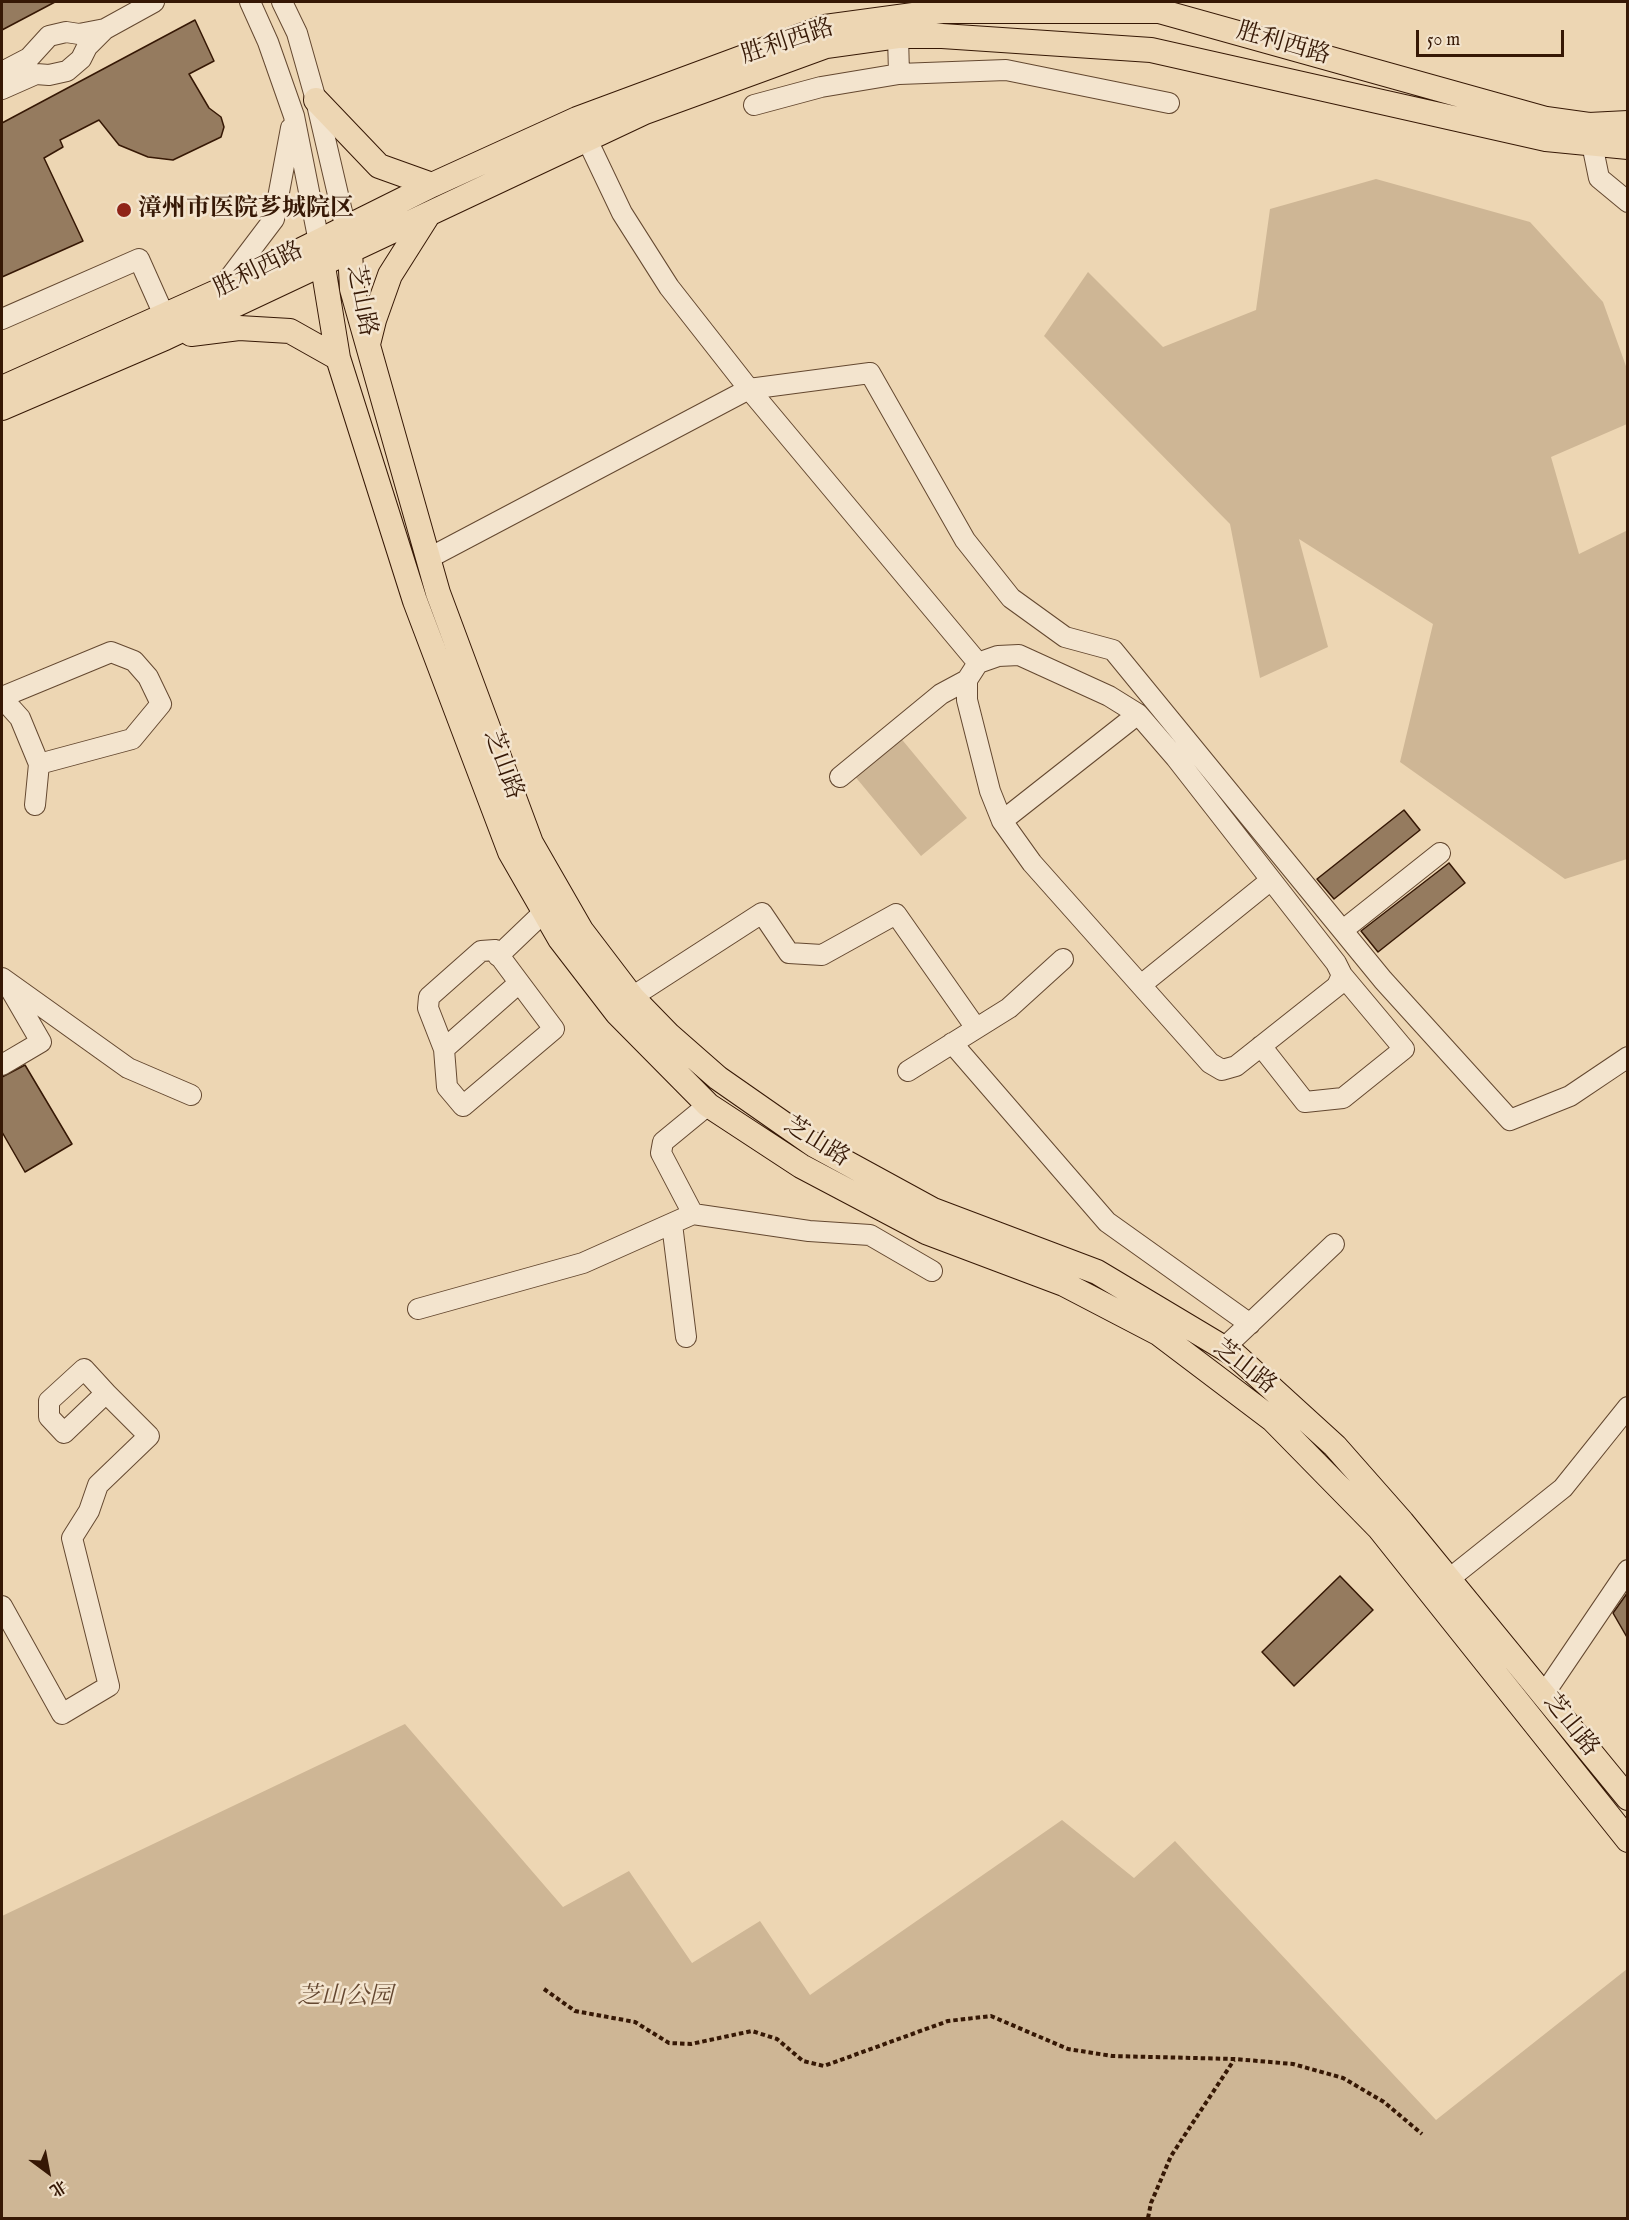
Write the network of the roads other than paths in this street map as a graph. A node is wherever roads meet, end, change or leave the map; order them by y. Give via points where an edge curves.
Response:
1 (154, 2) edge
2 (250, 2) edge
3 (282, 2) edge
4 (943, 6) edge
5 (105, 29) junction
6 (898, 36) junction
7 (942, 36) junction
8 (2, 72) edge
9 (899, 74) junction
10 (2, 89) edge
11 (316, 100) junction
12 (1169, 103) dead end
13 (754, 105) dead end
14 (294, 116) junction
15 (1628, 123) edge
16 (582, 129) junction
17 (1592, 144) junction
18 (1628, 147) edge
19 (432, 185) junction
20 (1628, 202) edge
21 (428, 215) junction
22 (348, 240) junction
23 (320, 253) junction
24 (221, 290) junction
25 (2, 319) edge
26 (164, 327) junction
27 (368, 344) junction
28 (339, 358) junction
29 (2, 388) edge
30 (749, 389) junction
31 (2, 408) edge
32 (429, 558) junction
33 (978, 663) junction
34 (967, 680) junction
35 (2, 698) edge
36 (1138, 714) junction
37 (39, 764) junction
38 (840, 777) dead end
39 (35, 805) dead end
40 (1002, 821) junction
41 (1440, 853) dead end
42 (1270, 880) junction
43 (544, 912) junction
44 (1343, 930) junction
45 (498, 956) junction
46 (1063, 959) dead end
47 (1342, 975) junction
48 (3, 979) edge
49 (519, 983) junction
50 (1141, 985) junction
51 (632, 997) junction
52 (976, 1028) junction
53 (952, 1043) junction
54 (1261, 1046) junction
55 (444, 1049) junction
56 (1628, 1057) edge
57 (2, 1065) edge
58 (908, 1071) dead end
59 (191, 1095) dead end
60 (708, 1105) junction
61 (693, 1214) junction
62 (672, 1224) junction
63 (1334, 1244) dead end
64 (932, 1271) dead end
65 (418, 1309) dead end
66 (1250, 1323) junction
67 (686, 1337) dead end
68 (1224, 1348) junction
69 (106, 1393) dead end
70 (1628, 1407) edge
71 (1628, 1570) edge
72 (1449, 1579) junction
73 (3, 1614) edge
74 (1544, 1694) junction
75 (1628, 1798) edge
76 (1628, 1840) edge

1 - 5 street
2 - 14 street
3 - 11 street via 297,33
4 - 7 street
4 - 15 main road, 胜利西路 via 1159,10 1546,119 1589,125
4 - 16 main road, 胜利西路 via 825,27
5 - 8 street via 49,36 29,58
5 - 10 street via 67,71 36,74
6 - 7 main road
6 - 9 street
6 - 16 main road via 826,46 645,112
7 - 17 main road via 1151,50 1546,139
9 - 12 street via 1006,70
9 - 13 street via 821,87
11 - 19 main road via 379,166
11 - 22 street
14 - 23 street
14 - 24 street via 274,219
16 - 19 main road, 胜利西路
16 - 21 main road
16 - 30 street via 622,213 669,287
17 - 18 main road
17 - 20 street via 1599,178
19 - 22 main road, 胜利西路
21 - 22 main road
21 - 27 main road via 390,275
22 - 23 main road, 胜利西路
22 - 27 main road, 芝山路 via 352,289
23 - 24 main road, 胜利西路
23 - 26 main road
23 - 28 main road
24 - 26 main road, 胜利西路
25 - 26 street via 139,259
26 - 28 main road via 290,331
26 - 29 main road, 胜利西路
26 - 31 main road
27 - 32 main road, 芝山路
28 - 43 main road via 415,601 510,852
30 - 32 street
30 - 33 street
30 - 44 street via 870,373 965,540 1011,598 1065,637 1113,650
32 - 51 main road, 芝山路 via 438,593 531,843 581,930
33 - 34 street
33 - 36 street via 998,656 1019,655 1109,696
34 - 38 street via 940,694
34 - 40 street via 967,700 990,791
35 - 37 street via 20,718
35 - 37 street via 111,652 134,661 148,677 161,704 132,739
36 - 40 street
36 - 42 street
37 - 39 street
40 - 50 street via 1032,863
41 - 44 street
42 - 47 street
42 - 50 street
43 - 45 street
43 - 60 main road via 617,1013
44 - 56 street via 1510,1120 1570,1096
45 - 49 street
45 - 55 street via 495,950 481,951 429,997 428,1008
46 - 52 street via 1009,1008
47 - 54 street via 1337,986
47 - 54 street via 1404,1049 1343,1098 1305,1102
48 - 57 street via 41,1042
48 - 59 street via 128,1068
49 - 55 street
49 - 55 street via 554,1029 463,1106 447,1087
50 - 54 street via 1210,1063 1222,1070 1236,1066
51 - 52 street via 762,913 789,953 822,955 896,914
51 - 68 main road, 芝山路 via 718,1078 814,1145 933,1210 1097,1272
52 - 53 street
53 - 58 street
53 - 66 street via 1107,1222
60 - 61 street via 663,1142 661,1153
60 - 76 main road via 801,1166 926,1232 1064,1284 1158,1333 1273,1420 1379,1528
61 - 62 street
61 - 64 street via 809,1231 870,1235
62 - 65 street via 583,1263
62 - 67 street
63 - 66 street
66 - 68 street
68 - 72 main road, 芝山路 via 1335,1446
69 - 73 street via 149,1436 98,1485 89,1511 72,1538 109,1686 62,1714
70 - 72 street via 1563,1488
71 - 74 street
72 - 74 main road, 芝山路
74 - 75 main road, 芝山路

